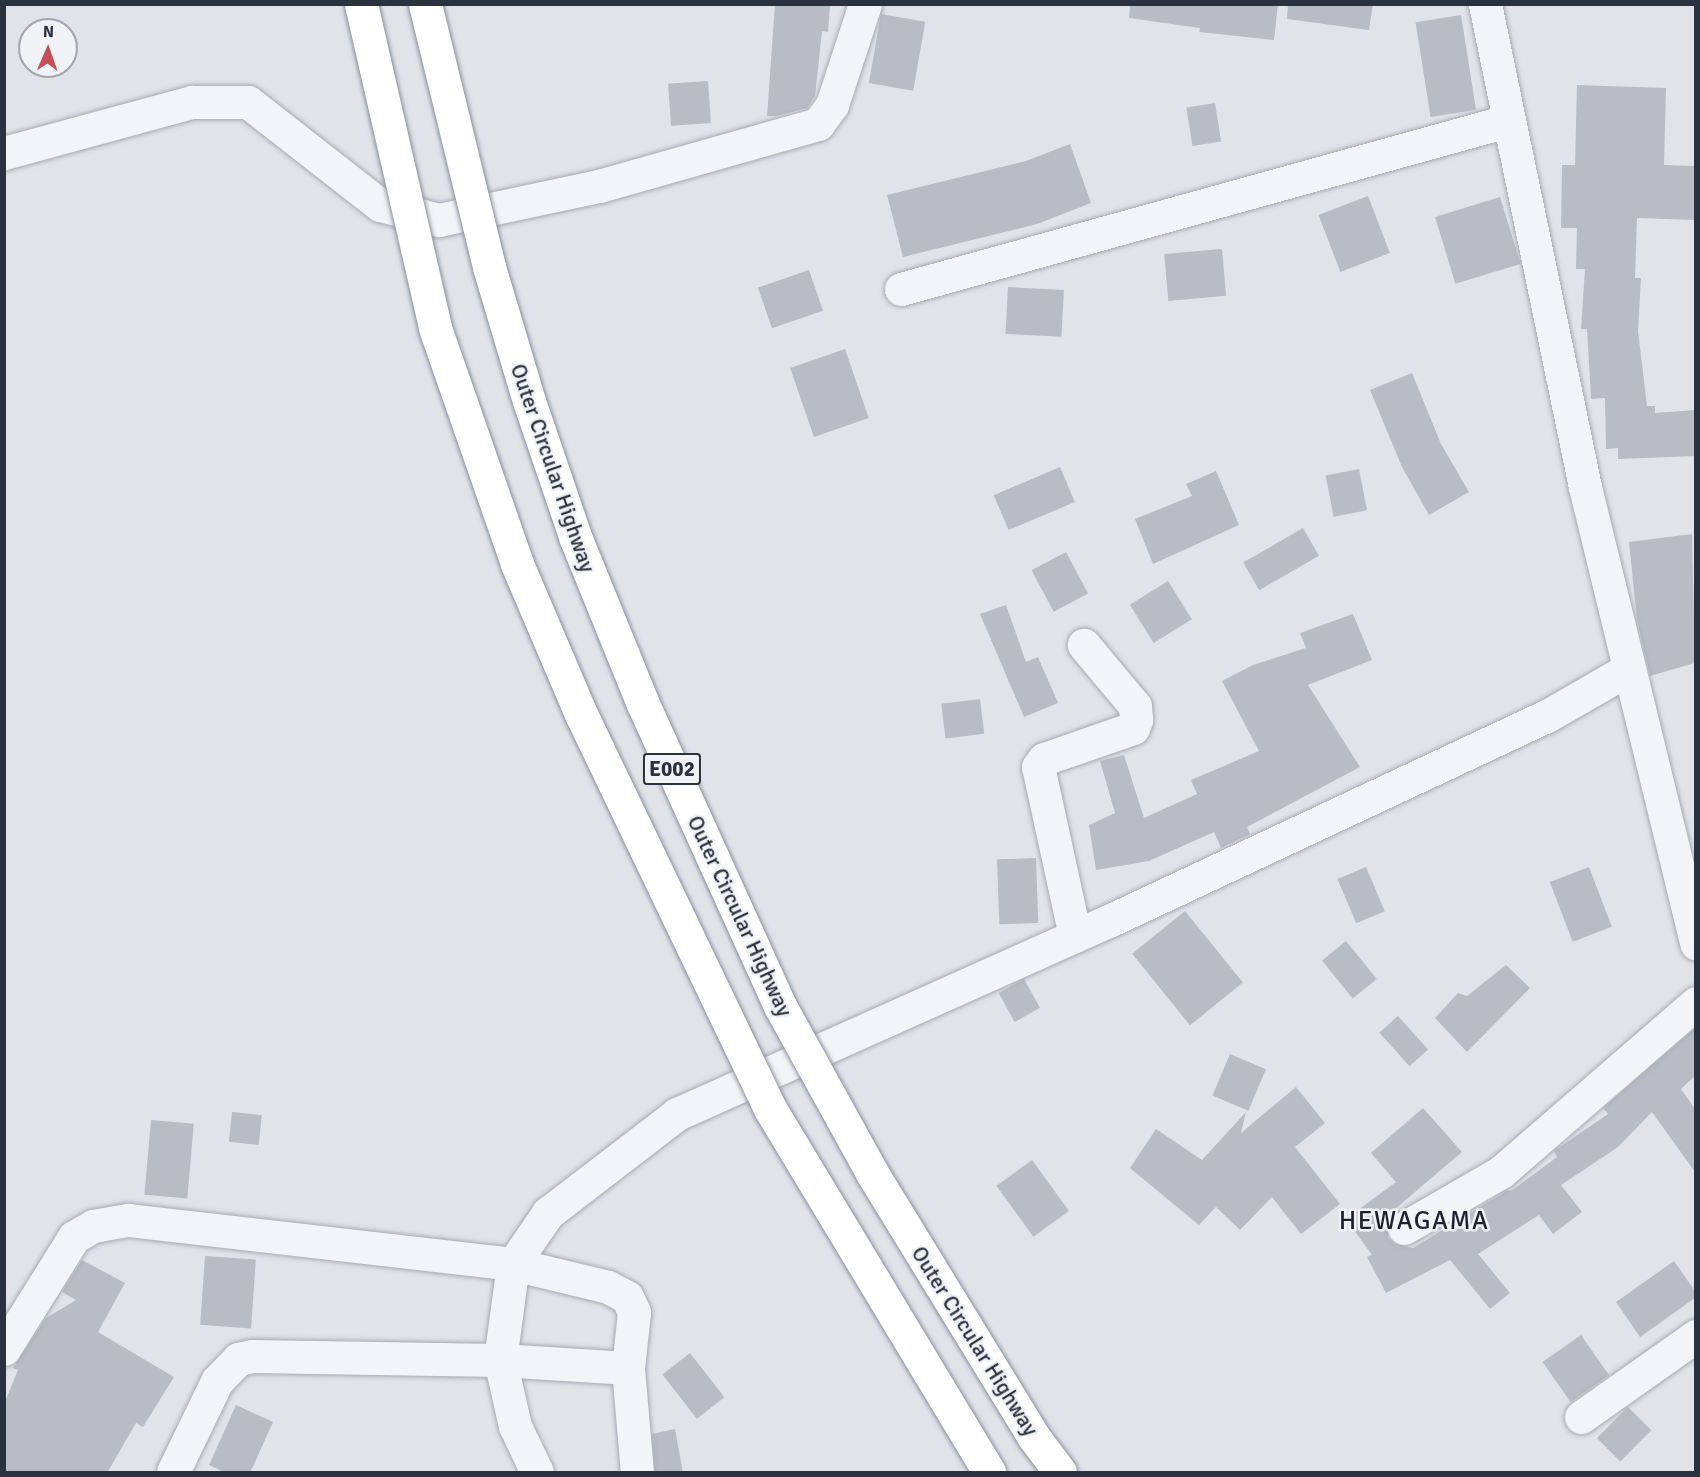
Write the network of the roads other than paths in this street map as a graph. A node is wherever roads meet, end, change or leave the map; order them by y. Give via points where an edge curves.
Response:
1 (361, 4) edge
2 (425, 4) edge
3 (866, 4) edge
4 (1485, 4) edge
5 (1507, 121) junction
6 (4, 153) edge
7 (901, 289) dead end
8 (1084, 645) dead end
9 (1628, 670) junction
10 (1075, 936) junction
11 (1695, 944) edge
12 (1695, 1003) edge
13 (1404, 1228) dead end
14 (513, 1264) junction
15 (1695, 1336) edge
16 (4, 1349) edge
17 (500, 1360) junction
18 (628, 1368) junction
19 (1581, 1417) dead end
20 (172, 1473) edge
21 (537, 1473) edge
22 (637, 1473) edge
23 (989, 1473) edge
24 (1060, 1473) edge

1 - 23 highway, E002, bridge via 435,328 517,564 581,714 769,1107
2 - 24 highway, Outer Circular Highway / E002, bridge via 511,344 576,539 643,704 780,1006 878,1183 1033,1436
3 - 6 street via 832,105 818,124 599,186 439,220 380,206 248,102 192,102
4 - 5 street
5 - 7 street
5 - 9 street
8 - 10 street via 1135,706 1136,720 1133,728 1044,759 1038,767
9 - 10 street via 1547,716
9 - 11 street
10 - 14 street via 677,1114 548,1213
12 - 13 street via 1501,1172
14 - 16 street via 128,1220 93,1226 74,1237
14 - 17 street
14 - 18 street via 608,1287 627,1297 634,1312
15 - 19 street
17 - 18 street
17 - 20 street via 252,1356 238,1359 217,1381
17 - 21 street via 515,1426
18 - 22 street

